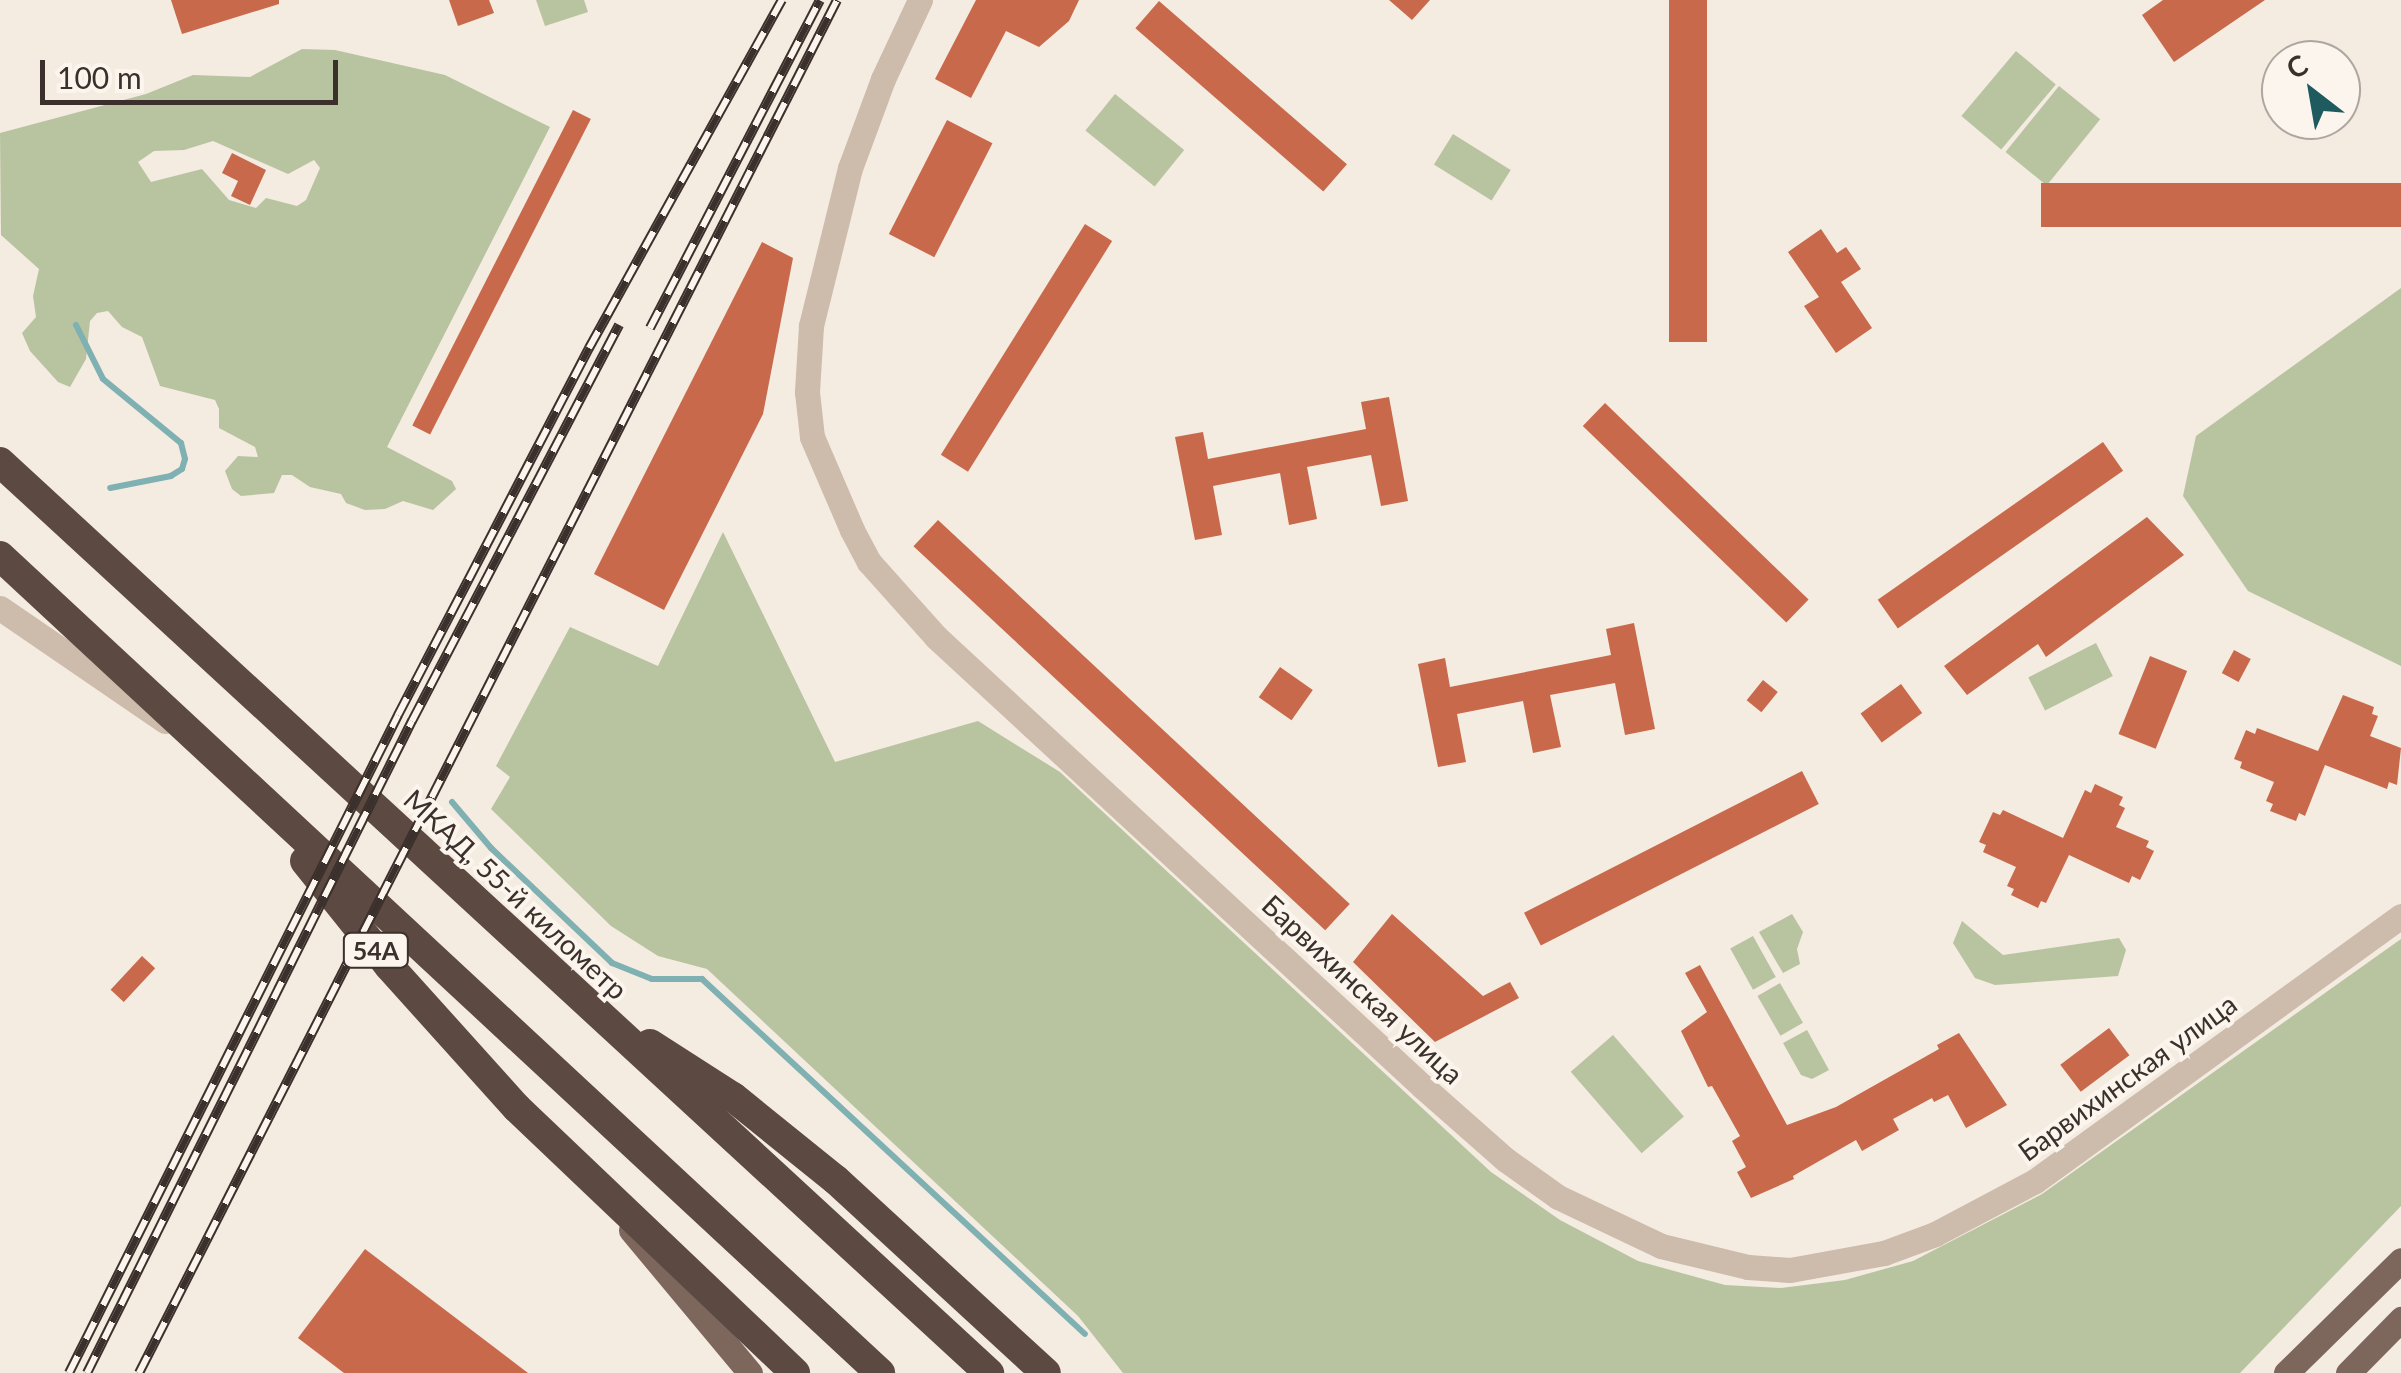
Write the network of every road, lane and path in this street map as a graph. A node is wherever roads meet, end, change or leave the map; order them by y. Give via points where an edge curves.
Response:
1 (920, 0) edge
2 (0, 462) edge
3 (0, 556) edge
4 (0, 608) edge
5 (205, 748) junction
6 (244, 784) junction
7 (2401, 916) edge
8 (577, 996) junction
9 (607, 1198) junction
10 (2401, 1260) edge
11 (2401, 1319) edge
12 (750, 1373) edge
13 (795, 1373) edge
14 (880, 1373) edge
15 (989, 1373) edge
16 (1046, 1373) edge
17 (2286, 1373) edge
18 (2348, 1373) edge

1 - 7 street, Барвихинская улица via 850,168 811,326 812,437 869,562 936,637 1422,1086 1558,1197 1660,1246 1748,1267 1790,1270 1884,1253 2035,1181
2 - 8 highway, МКАД, 55-й километр
3 - 5 highway
4 - 5 street
5 - 6 highway
6 - 9 highway, 54А via 413,994
6 - 14 highway
8 - 15 highway, МКАД, 55-й километр
8 - 16 highway via 733,1097 836,1180
9 - 12 main road
9 - 13 highway, 54А
10 - 17 main road
11 - 18 main road

